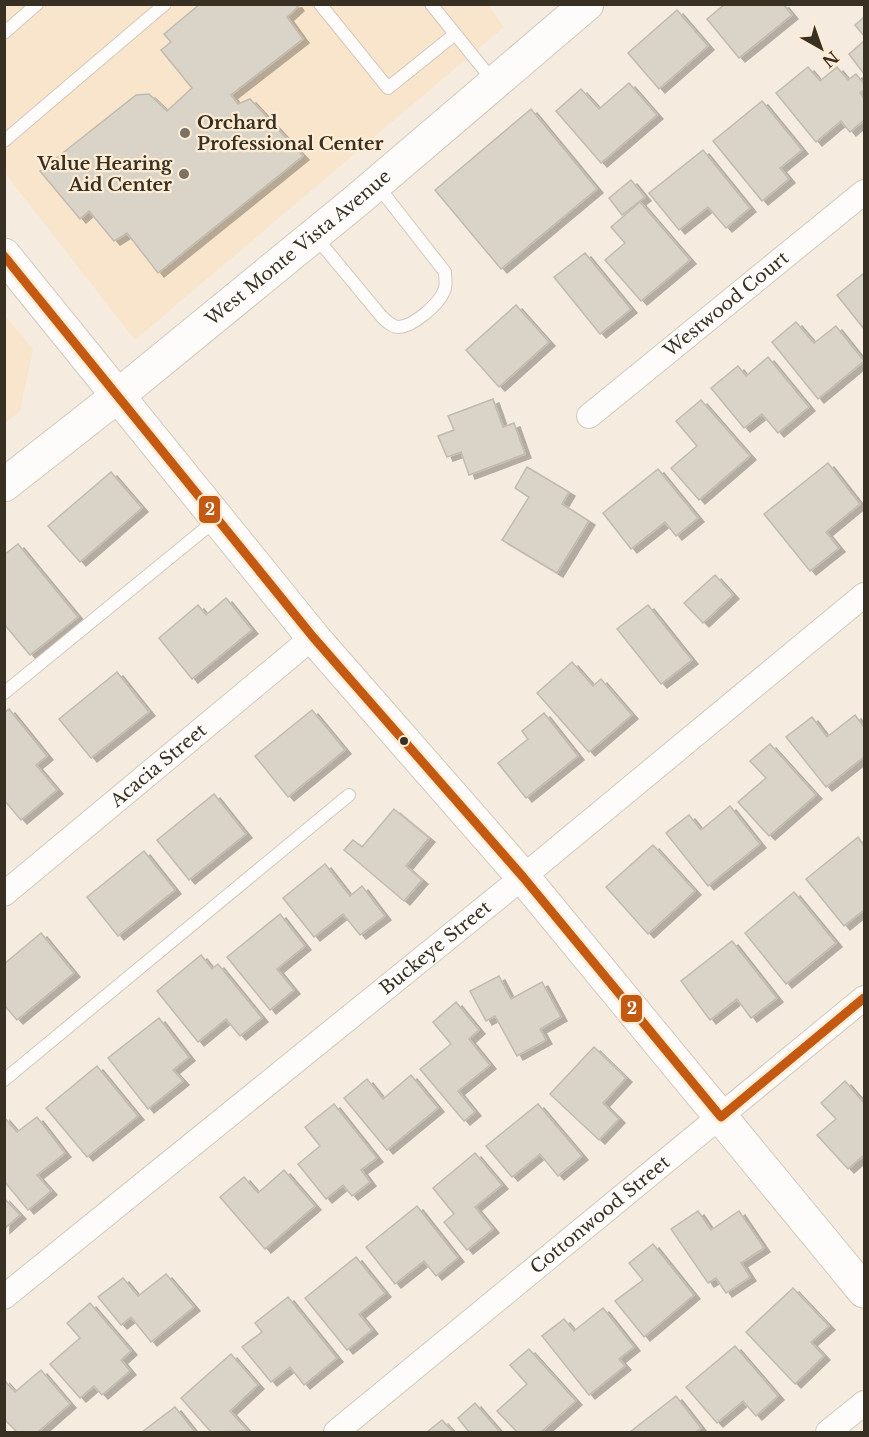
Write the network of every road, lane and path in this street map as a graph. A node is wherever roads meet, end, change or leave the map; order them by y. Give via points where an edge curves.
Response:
1 (37, 4) edge
2 (165, 4) edge
3 (320, 4) edge
4 (431, 4) edge
5 (587, 4) edge
6 (4, 33) edge
7 (455, 34) junction
8 (494, 82) junction
9 (4, 141) edge
10 (376, 184) junction
11 (864, 192) edge
12 (314, 235) junction
13 (4, 255) edge
14 (120, 394) junction
15 (589, 416) dead end
16 (4, 485) edge
17 (219, 518) junction
18 (864, 595) edge
19 (313, 637) junction
20 (4, 693) edge
21 (349, 795) dead end
22 (524, 877) junction
23 (4, 894) edge
24 (864, 998) edge
25 (4, 1080) edge
26 (721, 1117) junction
27 (864, 1291) edge
28 (4, 1297) edge
29 (864, 1403) edge
30 (336, 1432) edge
31 (828, 1432) edge

1 - 6 lane
2 - 9 lane
3 - 7 lane via 388,88
4 - 7 lane
5 - 8 street, West Monte Vista Avenue
7 - 8 lane
8 - 10 street, West Monte Vista Avenue
10 - 12 street, West Monte Vista Avenue
10 - 12 lane via 445,272 446,285 434,306 412,322 399,327 390,324
11 - 15 street, Westwood Court
12 - 14 street, West Monte Vista Avenue
13 - 14 street
14 - 16 street, West Monte Vista Avenue
14 - 17 street
17 - 19 street
17 - 20 lane
18 - 22 street, Buckeye Street
19 - 22 street
19 - 23 street, Acacia Street
21 - 25 lane
22 - 26 street
22 - 28 street, Buckeye Street
24 - 26 street, Cottonwood Street
26 - 27 street
26 - 30 street, Cottonwood Street
29 - 31 street

